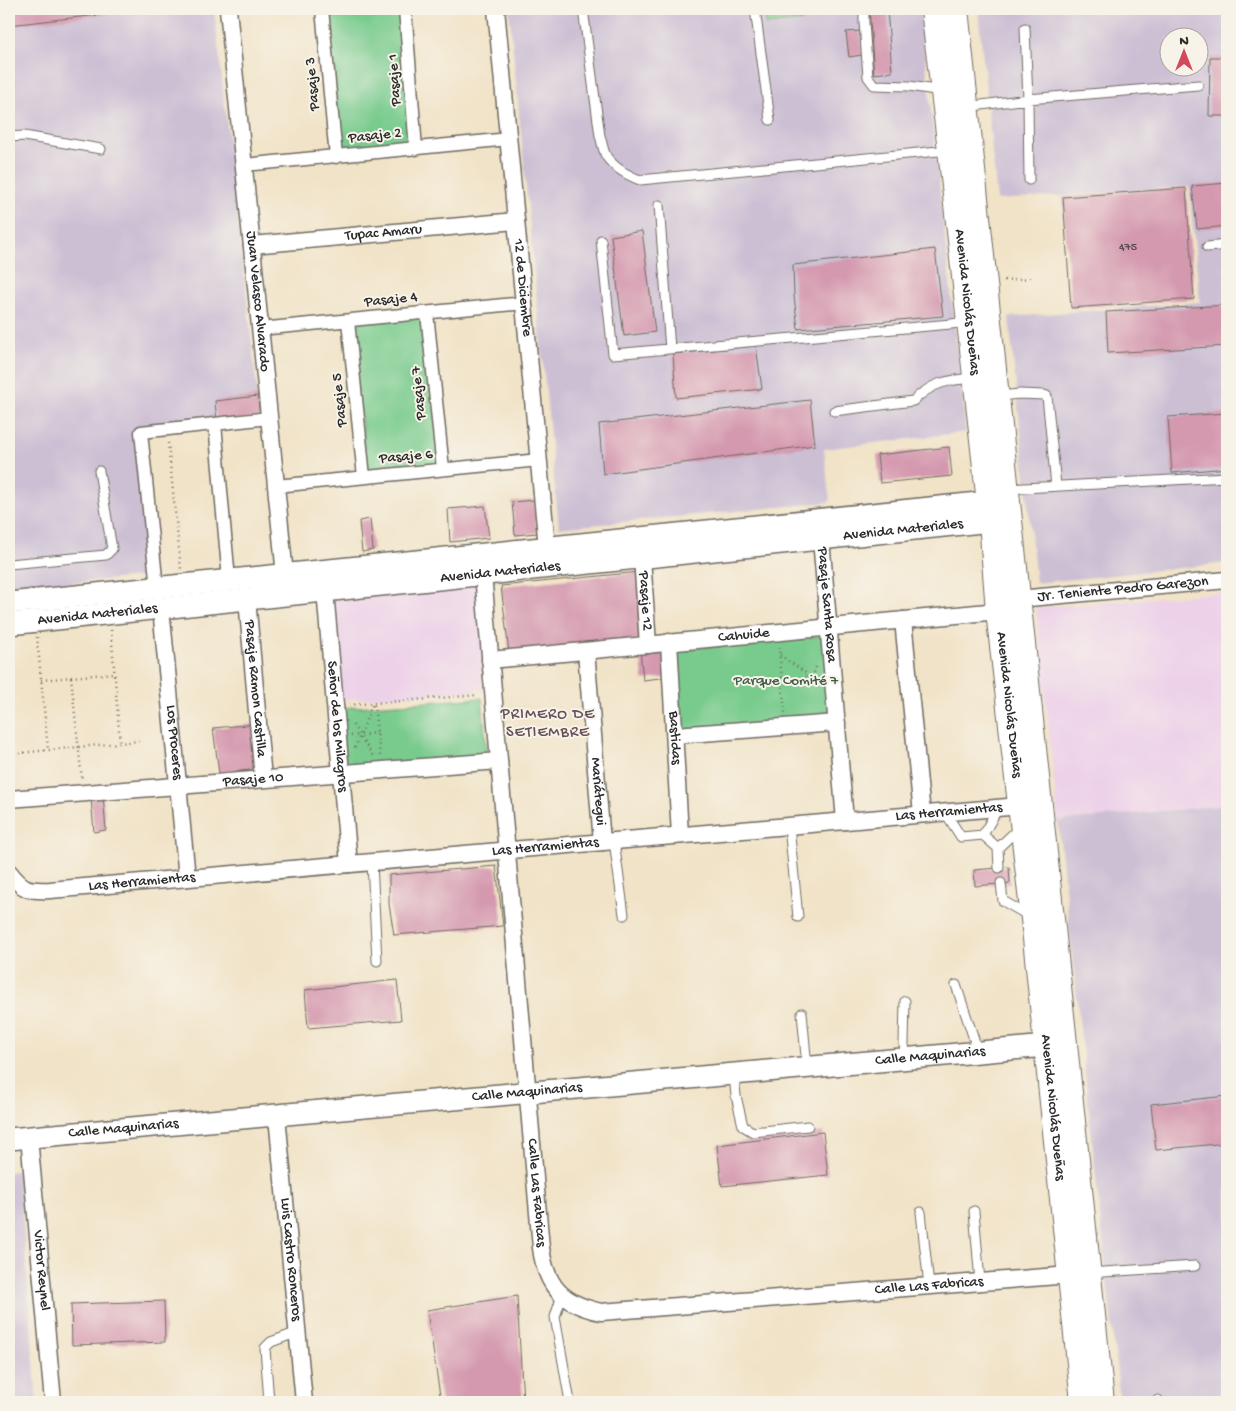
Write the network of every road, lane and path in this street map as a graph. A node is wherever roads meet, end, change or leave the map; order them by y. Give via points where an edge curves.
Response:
1 (228, 9) edge
2 (322, 9) edge
3 (405, 9) edge
4 (496, 9) edge
5 (583, 9) edge
6 (755, 9) edge
7 (866, 9) edge
8 (933, 9) edge
9 (956, 9) edge
10 (1025, 28) dead end
11 (1198, 85) dead end
12 (944, 91) junction
13 (1028, 99) junction
14 (966, 107) junction
15 (770, 120) dead end
16 (9, 137) edge
17 (509, 139) junction
18 (101, 149) dead end
19 (416, 149) junction
20 (950, 150) junction
21 (336, 157) junction
22 (244, 165) junction
23 (1029, 180) dead end
24 (660, 205) dead end
25 (516, 221) junction
26 (601, 240) dead end
27 (252, 245) junction
28 (1227, 245) edge
29 (1207, 247) dead end
30 (1033, 278) dead end
31 (985, 282) junction
32 (524, 303) junction
33 (427, 313) junction
34 (348, 321) junction
35 (968, 322) junction
36 (260, 329) junction
37 (670, 349) junction
38 (974, 378) junction
39 (997, 396) junction
40 (834, 411) dead end
41 (269, 418) junction
42 (215, 424) junction
43 (168, 441) dead end
44 (539, 460) junction
45 (443, 470) junction
46 (99, 471) dead end
47 (364, 477) junction
48 (1227, 477) edge
49 (276, 486) junction
50 (1056, 486) junction
51 (995, 504) junction
52 (820, 539) junction
53 (548, 557) junction
54 (642, 558) junction
55 (9, 564) edge
56 (483, 574) junction
57 (229, 580) junction
58 (1227, 580) edge
59 (182, 585) junction
60 (286, 585) junction
61 (325, 591) junction
62 (159, 598) junction
63 (247, 599) junction
64 (9, 604) edge
65 (1008, 605) junction
66 (109, 614) junction
67 (903, 620) junction
68 (35, 621) junction
69 (9, 624) edge
70 (829, 627) junction
71 (778, 632) junction
72 (669, 642) junction
73 (648, 644) junction
74 (586, 651) junction
75 (780, 655) junction
76 (490, 660) junction
77 (114, 673) junction
78 (71, 677) junction
79 (41, 680) junction
80 (782, 683) junction
81 (493, 694) junction
82 (373, 703) junction
83 (337, 706) junction
84 (837, 723) junction
85 (786, 727) junction
86 (377, 733) junction
87 (360, 735) junction
88 (675, 735) junction
89 (351, 736) dead end
90 (138, 741) dead end
91 (120, 743) junction
92 (78, 747) junction
93 (48, 750) junction
94 (9, 754) edge
95 (499, 761) junction
96 (381, 770) junction
97 (343, 773) junction
98 (263, 779) junction
99 (179, 786) junction
100 (83, 793) junction
101 (9, 799) edge
102 (998, 808) junction
103 (1028, 811) junction
104 (945, 812) junction
105 (922, 814) junction
106 (845, 821) junction
107 (789, 826) junction
108 (680, 835) junction
109 (982, 835) junction
110 (608, 842) junction
111 (998, 848) junction
112 (507, 850) junction
113 (372, 862) junction
114 (349, 864) junction
115 (999, 868) dead end
116 (9, 872) edge
117 (187, 878) junction
118 (1001, 883) dead end
119 (624, 915) dead end
120 (798, 917) dead end
121 (1040, 926) junction
122 (377, 961) dead end
123 (956, 985) dead end
124 (905, 1001) dead end
125 (802, 1013) dead end
126 (1046, 1046) junction
127 (976, 1052) junction
128 (906, 1059) junction
129 (807, 1068) junction
130 (734, 1074) junction
131 (528, 1093) junction
132 (277, 1116) junction
133 (808, 1126) dead end
134 (19, 1138) edge
135 (974, 1211) dead end
136 (921, 1212) dead end
137 (1195, 1266) dead end
138 (1079, 1274) junction
139 (980, 1282) junction
140 (929, 1286) junction
141 (562, 1295) junction
142 (298, 1332) junction
143 (53, 1402) edge
144 (269, 1402) edge
145 (304, 1402) edge
146 (570, 1402) edge
147 (1083, 1402) edge
148 (1102, 1402) edge

1 - 22 street, Juan Velasco Alvarado
2 - 21 street, Pasaje 3
3 - 19 street, Pasaje 1
4 - 17 street, 12 de Diciembre
5 - 20 lane via 600,136 606,156 628,176 640,180
6 - 15 lane
7 - 12 lane via 868,77 874,85
8 - 12 main road, Avenida Nicolás Dueñas
9 - 14 main road, Avenida Nicolás Dueñas
10 - 13 lane
11 - 13 lane
12 - 20 main road, Avenida Nicolás Dueñas
13 - 14 lane
13 - 23 lane
14 - 31 main road, Avenida Nicolás Dueñas
16 - 18 lane via 24,136
17 - 19 street, Pasaje 2
17 - 25 street, 12 de Diciembre
19 - 21 street, Pasaje 2
20 - 35 main road, Avenida Nicolás Dueñas
21 - 22 street, Pasaje 2
22 - 27 street, Juan Velasco Alvarado
24 - 37 lane
25 - 27 street, Tupac Amaru
25 - 32 street, 12 de Diciembre
26 - 37 lane via 612,352
27 - 36 street, Juan Velasco Alvarado
28 - 29 lane
30 - 31 path
31 - 39 main road, Avenida Nicolás Dueñas
32 - 33 street, Pasaje 4
32 - 44 street, 12 de Diciembre
33 - 34 street, Pasaje 4
33 - 45 street, Pasaje 7
34 - 36 street, Pasaje 4
34 - 47 street, Pasaje 5
35 - 37 lane
35 - 38 main road, Avenida Nicolás Dueñas
36 - 41 street, Juan Velasco Alvarado
38 - 40 lane via 944,381 922,392 913,401
38 - 51 main road, Avenida Nicolás Dueñas
39 - 50 lane via 1047,396
39 - 51 main road, Avenida Nicolás Dueñas
41 - 42 street
41 - 49 street, Juan Velasco Alvarado
42 - 57 street
42 - 62 street via 141,432
43 - 59 path
44 - 45 street, Pasaje 6
44 - 53 street, 12 de Diciembre
45 - 47 street, Pasaje 6
46 - 55 lane via 112,549 110,553
47 - 49 street, Pasaje 6
48 - 50 lane
49 - 60 street, Juan Velasco Alvarado
50 - 51 lane
51 - 52 street, Avenida Materiales
51 - 53 street, Avenida Materiales
51 - 65 main road, Avenida Nicolás Dueñas
51 - 65 main road, Avenida Nicolás Dueñas
52 - 54 street, Avenida Materiales
52 - 70 street, Pasaje Santa Rosa
53 - 54 street, Avenida Materiales
53 - 56 street, Avenida Materiales
53 - 60 street, Avenida Materiales
54 - 73 street, Pasaje 12
56 - 61 street, Avenida Materiales
56 - 76 street, Calle Las Fabricas
57 - 59 street, Avenida Materiales
57 - 60 street, Avenida Materiales
58 - 65 street, Jr. Teniente Pedro Garezon
59 - 62 street, Avenida Materiales
60 - 61 street, Avenida Materiales
60 - 63 street, Avenida Materiales
61 - 83 street, Señor de los Milagros
62 - 63 street, Avenida Materiales
62 - 64 street, Avenida Materiales
62 - 66 street, Avenida Materiales
62 - 99 street, Los Proceres
63 - 98 street, Pasaje Ramon Castilla
65 - 67 street, Cahuide
65 - 103 main road, Avenida Nicolás Dueñas
66 - 68 street, Avenida Materiales
66 - 77 path
67 - 70 street, Cahuide
67 - 105 street
68 - 69 street, Avenida Materiales
68 - 79 path
70 - 71 street, Cahuide
70 - 84 street, Pasaje Santa Rosa
71 - 72 street, Cahuide
71 - 75 path
72 - 73 street, Cahuide
72 - 88 street, Bastidas
73 - 74 street, Cahuide
74 - 76 street, Cahuide
74 - 110 street, Mariátegui
75 - 80 path
75 - 80 path via 812,676
76 - 81 street, Calle Las Fabricas
77 - 78 path
77 - 91 path
78 - 79 path
78 - 92 path
79 - 93 path
80 - 85 path
81 - 82 path
81 - 95 street, Calle Las Fabricas
82 - 83 path
82 - 86 path
82 - 87 path
83 - 87 path
83 - 97 street, Señor de los Milagros
84 - 85 street
84 - 106 street, Pasaje Santa Rosa
85 - 88 street
86 - 87 path
86 - 96 path
87 - 89 path
87 - 96 path
87 - 97 path
88 - 108 street, Bastidas
90 - 91 path
91 - 92 path
92 - 93 path
92 - 100 path
93 - 94 path
95 - 96 street, Pasaje 10
95 - 112 street, Calle Las Fabricas
96 - 97 street, Pasaje 10
97 - 98 street, Pasaje 10
97 - 114 street, Señor de los Milagros
98 - 99 street, Pasaje 10
99 - 100 street, Pasaje 10
99 - 117 street, Los Proceres
100 - 101 street, Pasaje 10
102 - 103 street, Las Herramientas
102 - 104 street, Las Herramientas
102 - 109 lane
103 - 111 lane
103 - 121 main road, Avenida Nicolás Dueñas
104 - 105 street, Las Herramientas
104 - 109 lane via 962,836
105 - 106 street, Las Herramientas
106 - 107 street, Las Herramientas
107 - 108 street, Las Herramientas
107 - 120 lane
108 - 110 street, Las Herramientas
109 - 111 lane
110 - 112 street, Las Herramientas
110 - 119 lane
111 - 115 lane
112 - 113 street, Las Herramientas
112 - 131 street, Calle Las Fabricas
113 - 114 street, Las Herramientas
113 - 122 lane
114 - 117 street, Las Herramientas
116 - 117 street, Las Herramientas via 18,884 32,891
118 - 121 lane via 1003,901
121 - 126 main road, Avenida Nicolás Dueñas
121 - 138 main road, Avenida Nicolás Dueñas
123 - 127 lane
124 - 128 lane
125 - 129 lane
126 - 127 street, Calle Maquinarias
126 - 138 main road, Avenida Nicolás Dueñas
127 - 128 street, Calle Maquinarias
128 - 129 street, Calle Maquinarias
129 - 130 street, Calle Maquinarias
130 - 131 street, Calle Maquinarias
130 - 133 lane via 743,1126 753,1132
131 - 132 street, Calle Maquinarias
131 - 141 street, Calle Las Fabricas via 543,1262 547,1275
132 - 134 street, Calle Maquinarias
132 - 142 street, Luis Castro Ronceros
134 - 143 street, Victor Reynel
135 - 139 lane
136 - 140 lane
137 - 138 lane
138 - 139 street, Calle Las Fabricas
138 - 147 main road, Avenida Nicolás Dueñas
138 - 148 main road, Avenida Nicolás Dueñas
139 - 140 street, Calle Las Fabricas
140 - 141 street, Calle Las Fabricas via 601,1312 586,1309
141 - 146 lane via 555,1318
142 - 144 lane via 270,1342 265,1348
142 - 145 street, Luis Castro Ronceros

